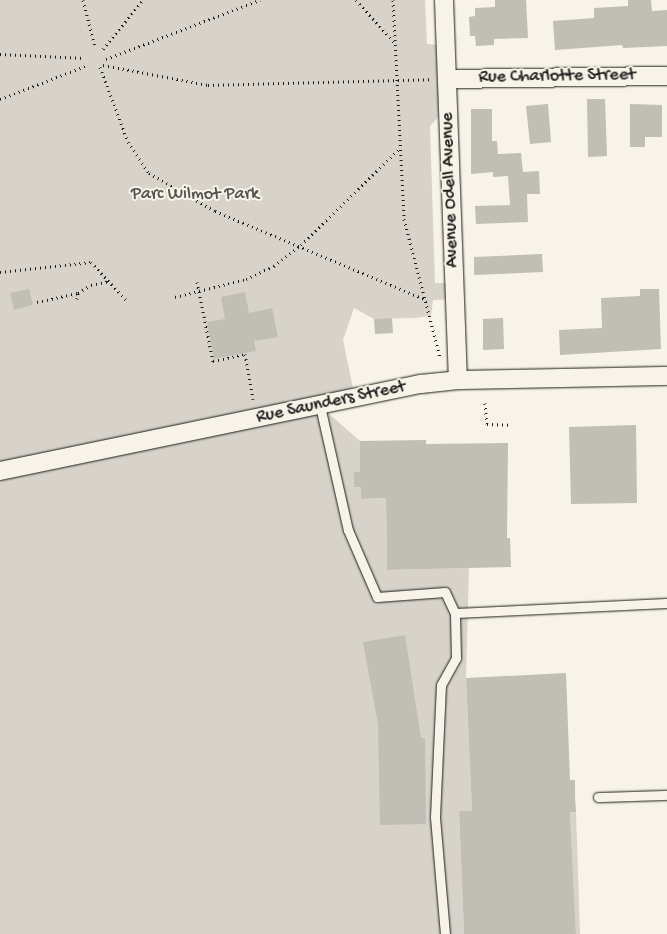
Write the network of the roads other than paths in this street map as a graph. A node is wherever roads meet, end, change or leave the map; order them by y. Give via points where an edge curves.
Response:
1 (444, 0) edge
2 (667, 76) edge
3 (442, 79) junction
4 (667, 376) edge
5 (458, 380) junction
6 (320, 406) junction
7 (0, 471) edge
8 (667, 603) edge
9 (455, 613) junction
10 (667, 795) edge
11 (598, 797) dead end
12 (445, 934) edge

1 - 3 street, Avenue Odell Avenue
2 - 3 street, Rue Charlotte Street
3 - 5 street, Avenue Odell Avenue
4 - 5 street, Rue Saunders Street
5 - 6 street, Rue Saunders Street via 421,384
6 - 7 street, Rue Saunders Street
6 - 9 lane via 348,530 377,597 445,592
8 - 9 lane
9 - 12 lane via 456,658 441,685 435,817
10 - 11 lane

